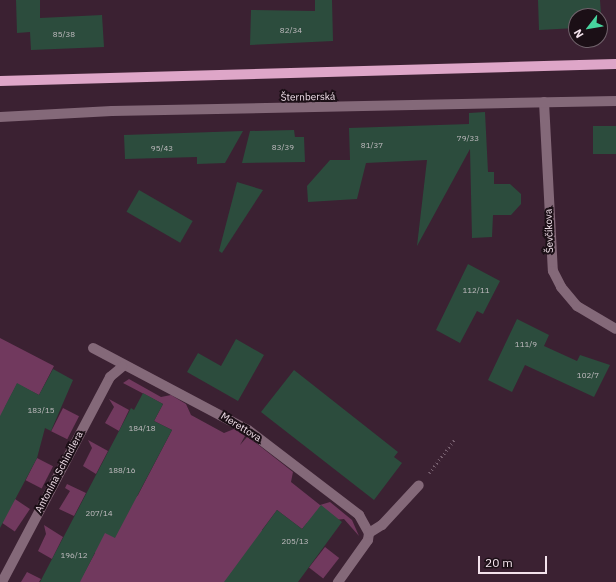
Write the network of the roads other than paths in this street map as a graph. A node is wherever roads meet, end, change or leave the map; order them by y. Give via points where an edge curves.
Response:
1 (616, 64) edge
2 (0, 81) edge
3 (616, 101) edge
4 (544, 102) junction
5 (0, 117) edge
6 (616, 329) edge
7 (93, 348) dead end
8 (122, 366) junction
9 (421, 482) road end
10 (369, 533) junction
11 (2, 582) edge
12 (338, 582) edge

1 - 2 main road
3 - 4 street, Šternberská
4 - 5 street, Šternberská via 112,111
4 - 6 street, Ševčíkova via 553,270 561,287 577,306
7 - 8 street, Merettova
8 - 10 street, Merettova via 137,370 248,430 359,516
8 - 11 street, Antonína Schindlera via 108,381
9 - 10 street via 382,525
10 - 12 street via 365,548

